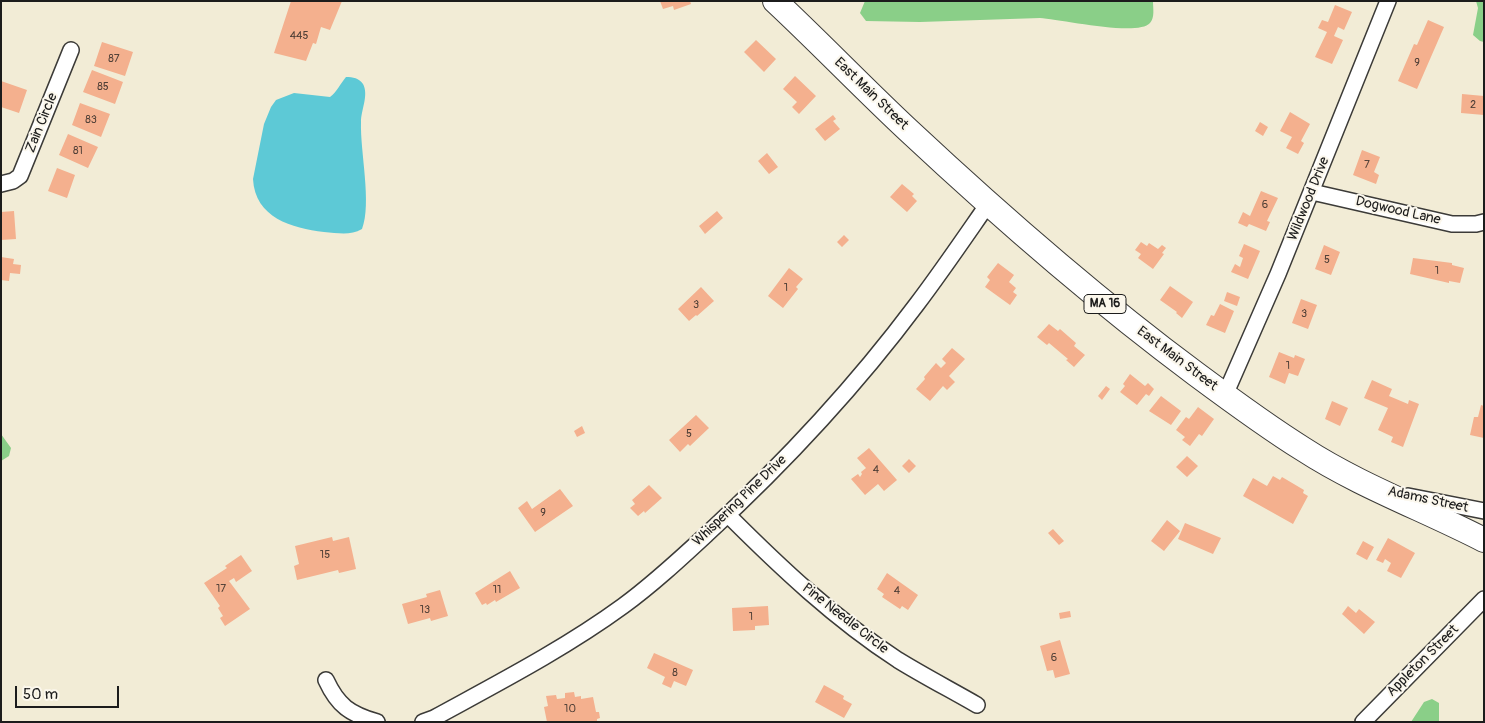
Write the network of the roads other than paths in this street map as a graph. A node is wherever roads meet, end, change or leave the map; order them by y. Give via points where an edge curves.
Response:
1 (775, 1) edge
2 (1388, 1) edge
3 (71, 50) dead end
4 (1, 184) edge
5 (1312, 192) junction
6 (988, 204) junction
7 (1484, 222) edge
8 (1225, 395) junction
9 (1372, 488) junction
10 (1484, 512) edge
11 (728, 514) junction
12 (1484, 540) edge
13 (1484, 599) edge
14 (326, 680) dead end
15 (977, 705) dead end
16 (377, 722) edge
17 (423, 722) edge
18 (1363, 722) edge

1 - 6 main road, East Main Street / MA 16 via 872,97
2 - 5 street, Wildwood Drive
3 - 4 street, Zain Circle via 20,176
5 - 7 street, Dogwood Lane via 1452,224
5 - 8 street, Wildwood Drive
6 - 8 main road, East Main Street / MA 16 via 1105,304
6 - 11 street, Whispering Pine Drive via 942,271 882,348 788,454
8 - 9 main road, East Main Street / MA 16 via 1304,450
9 - 10 street, Adams Street
9 - 12 main road, East Main Street / MA 16
11 - 15 street, Pine Needle Circle via 771,558 854,629
11 - 17 street, Whispering Pine Drive via 655,580 609,616 501,681
13 - 18 street, Appleton Street
14 - 16 street via 345,708

